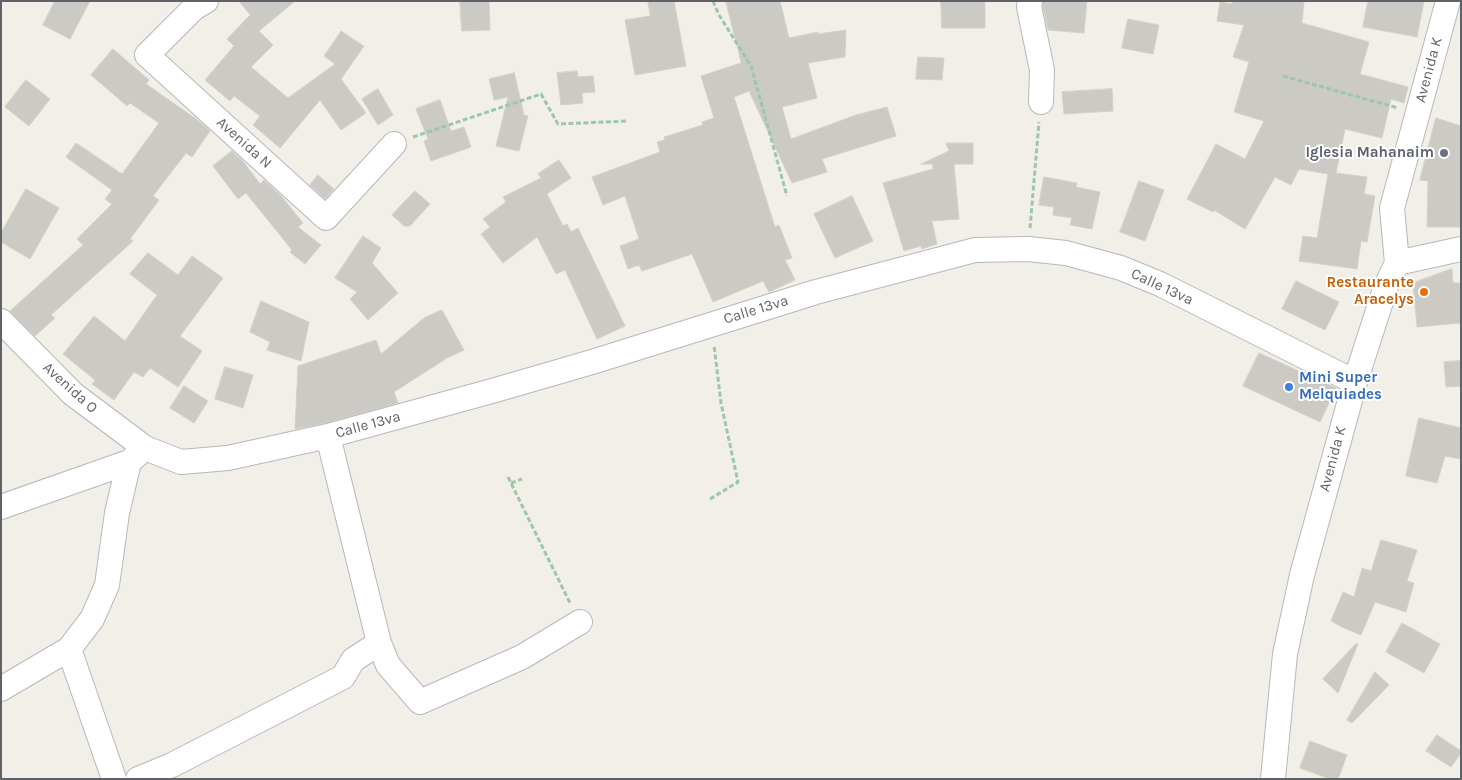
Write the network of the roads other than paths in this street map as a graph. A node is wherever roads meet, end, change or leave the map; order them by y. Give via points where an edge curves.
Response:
1 (206, 1) edge
2 (1030, 1) edge
3 (1448, 1) edge
4 (1041, 102) road end
5 (394, 144) road end
6 (1461, 249) edge
7 (1397, 263) junction
8 (1, 321) edge
9 (1354, 382) junction
10 (328, 436) junction
11 (137, 455) junction
12 (1, 507) edge
13 (580, 622) road end
14 (379, 643) junction
15 (69, 649) junction
16 (1, 689) edge
17 (114, 779) edge
18 (138, 779) edge
19 (1273, 779) edge

1 - 5 street, Avenida N via 194,8 147,55 326,218
2 - 4 street via 1042,70
3 - 7 street, Avenida K via 1392,208
6 - 7 street
7 - 9 street, Avenida K via 1386,286
8 - 11 street, Avenida O
9 - 10 street, Calle 13va via 1129,271 1066,252 975,250 816,292 492,392
9 - 19 street, Avenida K via 1302,575 1285,654
10 - 11 street, Calle 13va via 228,458 181,462
10 - 14 street
11 - 12 street
11 - 15 street via 117,513 107,585 92,620
13 - 14 street via 522,657 420,702 388,665
14 - 18 street via 353,660 343,677
15 - 16 street
15 - 17 street

